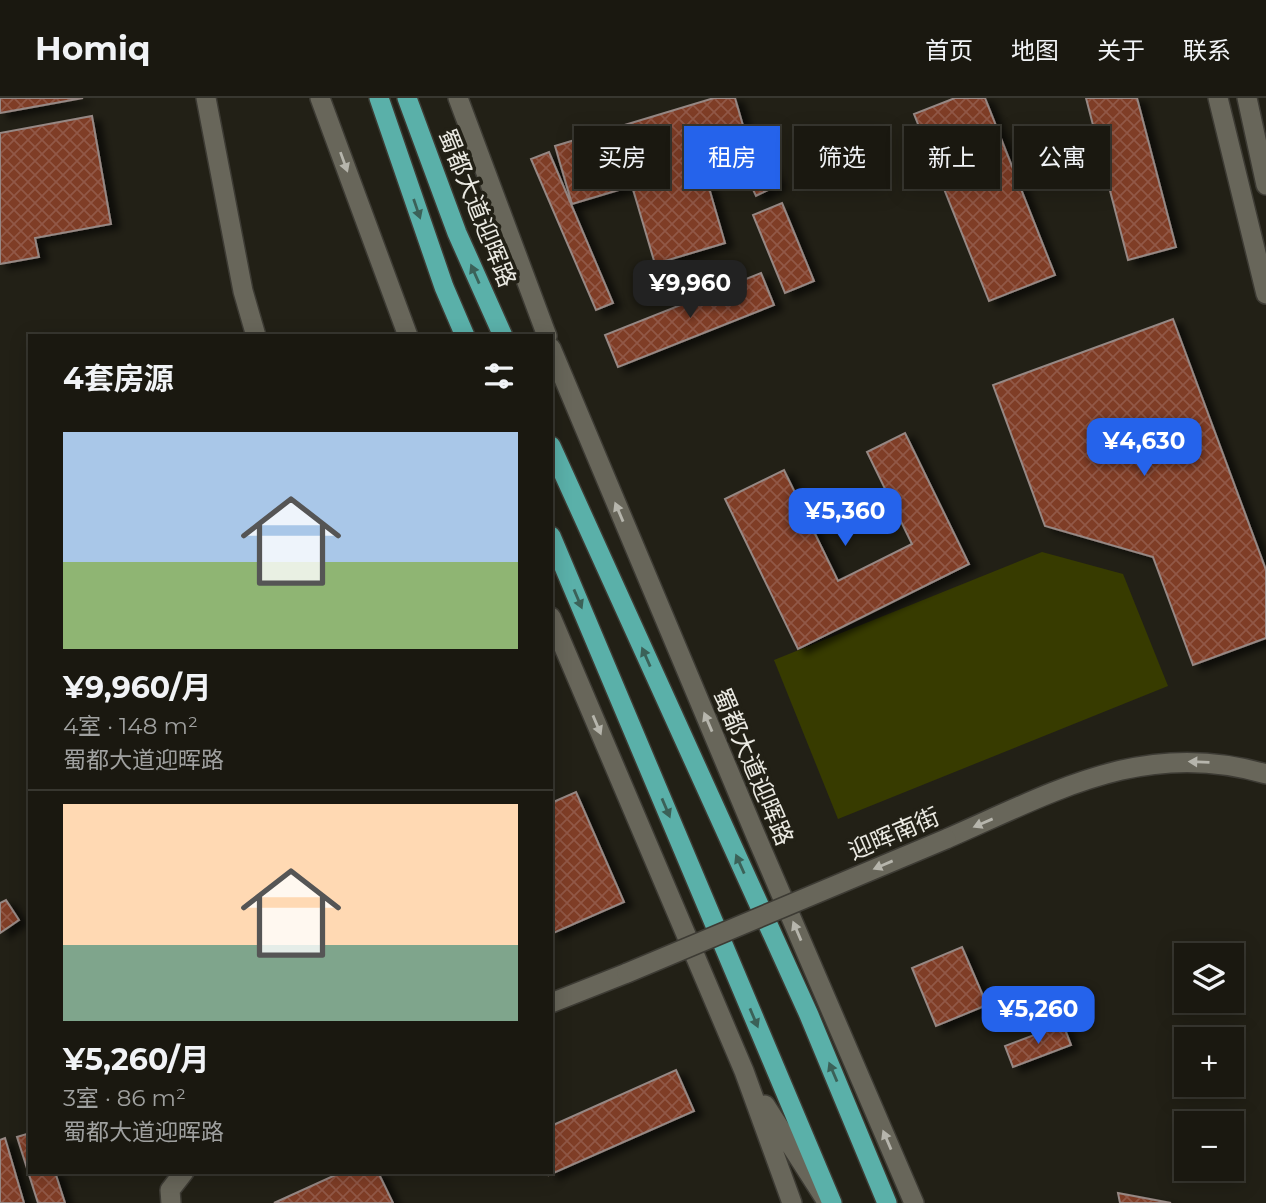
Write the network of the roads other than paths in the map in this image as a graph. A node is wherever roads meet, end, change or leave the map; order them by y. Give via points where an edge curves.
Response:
1 (206, 98) edge
2 (320, 98) edge
3 (379, 98) edge
4 (407, 98) edge
5 (458, 98) edge
6 (1218, 98) edge
7 (1247, 98) edge
8 (1266, 185) edge
9 (1266, 294) edge
10 (255, 334) edge
11 (407, 334) edge
12 (464, 334) edge
13 (502, 334) edge
14 (546, 334) edge
15 (553, 353) edge
16 (553, 450) edge
17 (553, 541) edge
18 (553, 622) edge
19 (1266, 775) edge
20 (553, 1002) edge
21 (744, 1071) junction
22 (182, 1174) edge
23 (171, 1203) edge
24 (792, 1203) edge
25 (830, 1203) edge
26 (887, 1203) edge
27 (914, 1203) edge

1 - 10 main road
2 -> 11 main road
3 -> 12 highway
13 -> 4 highway, 蜀都大道迎晖路 via 457,233
5 - 14 main road, 蜀都大道迎晖路
6 - 9 main road
7 - 8 main road
27 -> 15 main road, 蜀都大道迎晖路
26 -> 16 highway, 蜀都大道迎晖路 via 809,1015
17 -> 25 highway
18 -> 21 main road
19 -> 20 main road, 迎晖南街, bridge via 1175,761 1096,776
21 - 24 main road
21 - 25 main road
22 - 23 main road via 170,1190

